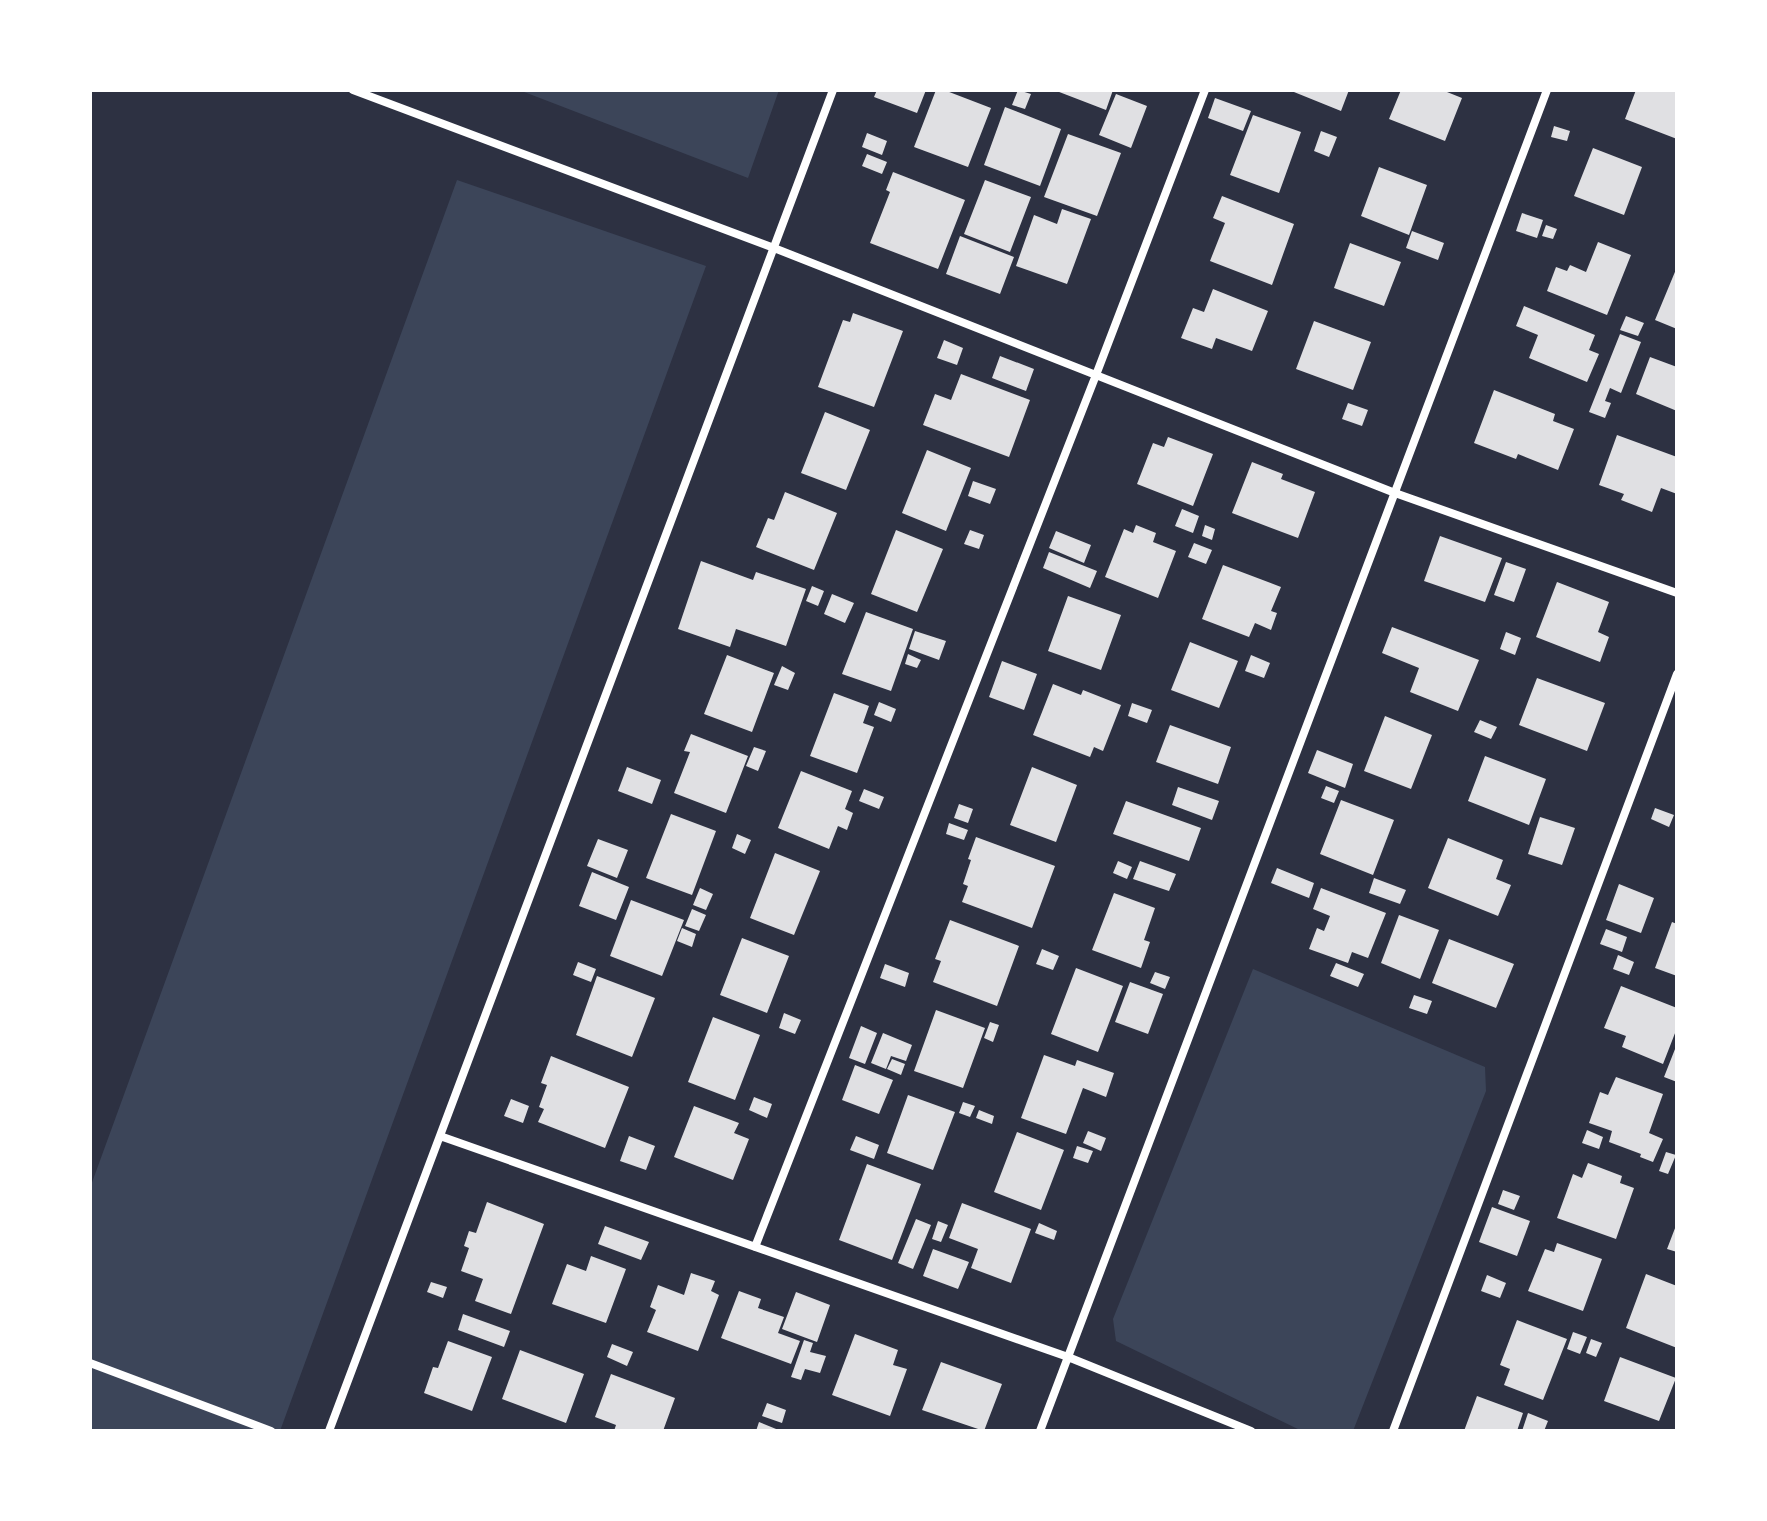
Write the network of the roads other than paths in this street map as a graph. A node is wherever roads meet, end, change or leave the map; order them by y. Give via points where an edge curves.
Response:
1 (353, 90) edge
2 (833, 90) edge
3 (1205, 90) edge
4 (1547, 90) edge
5 (774, 248) junction
6 (1096, 375) junction
7 (1395, 493) junction
8 (1677, 593) edge
9 (1677, 674) edge
10 (440, 1136) junction
11 (755, 1247) junction
12 (1068, 1357) junction
13 (90, 1363) edge
14 (271, 1431) edge
15 (329, 1431) edge
16 (1040, 1431) edge
17 (1251, 1431) edge
18 (1393, 1431) edge

1 - 5 street
2 - 5 street
3 - 6 street
4 - 7 street
5 - 6 street
5 - 10 street
6 - 7 street
6 - 11 street
7 - 8 street
7 - 12 street
9 - 18 street
10 - 11 street
10 - 15 street
11 - 12 street
12 - 16 street
12 - 17 street
13 - 14 street

